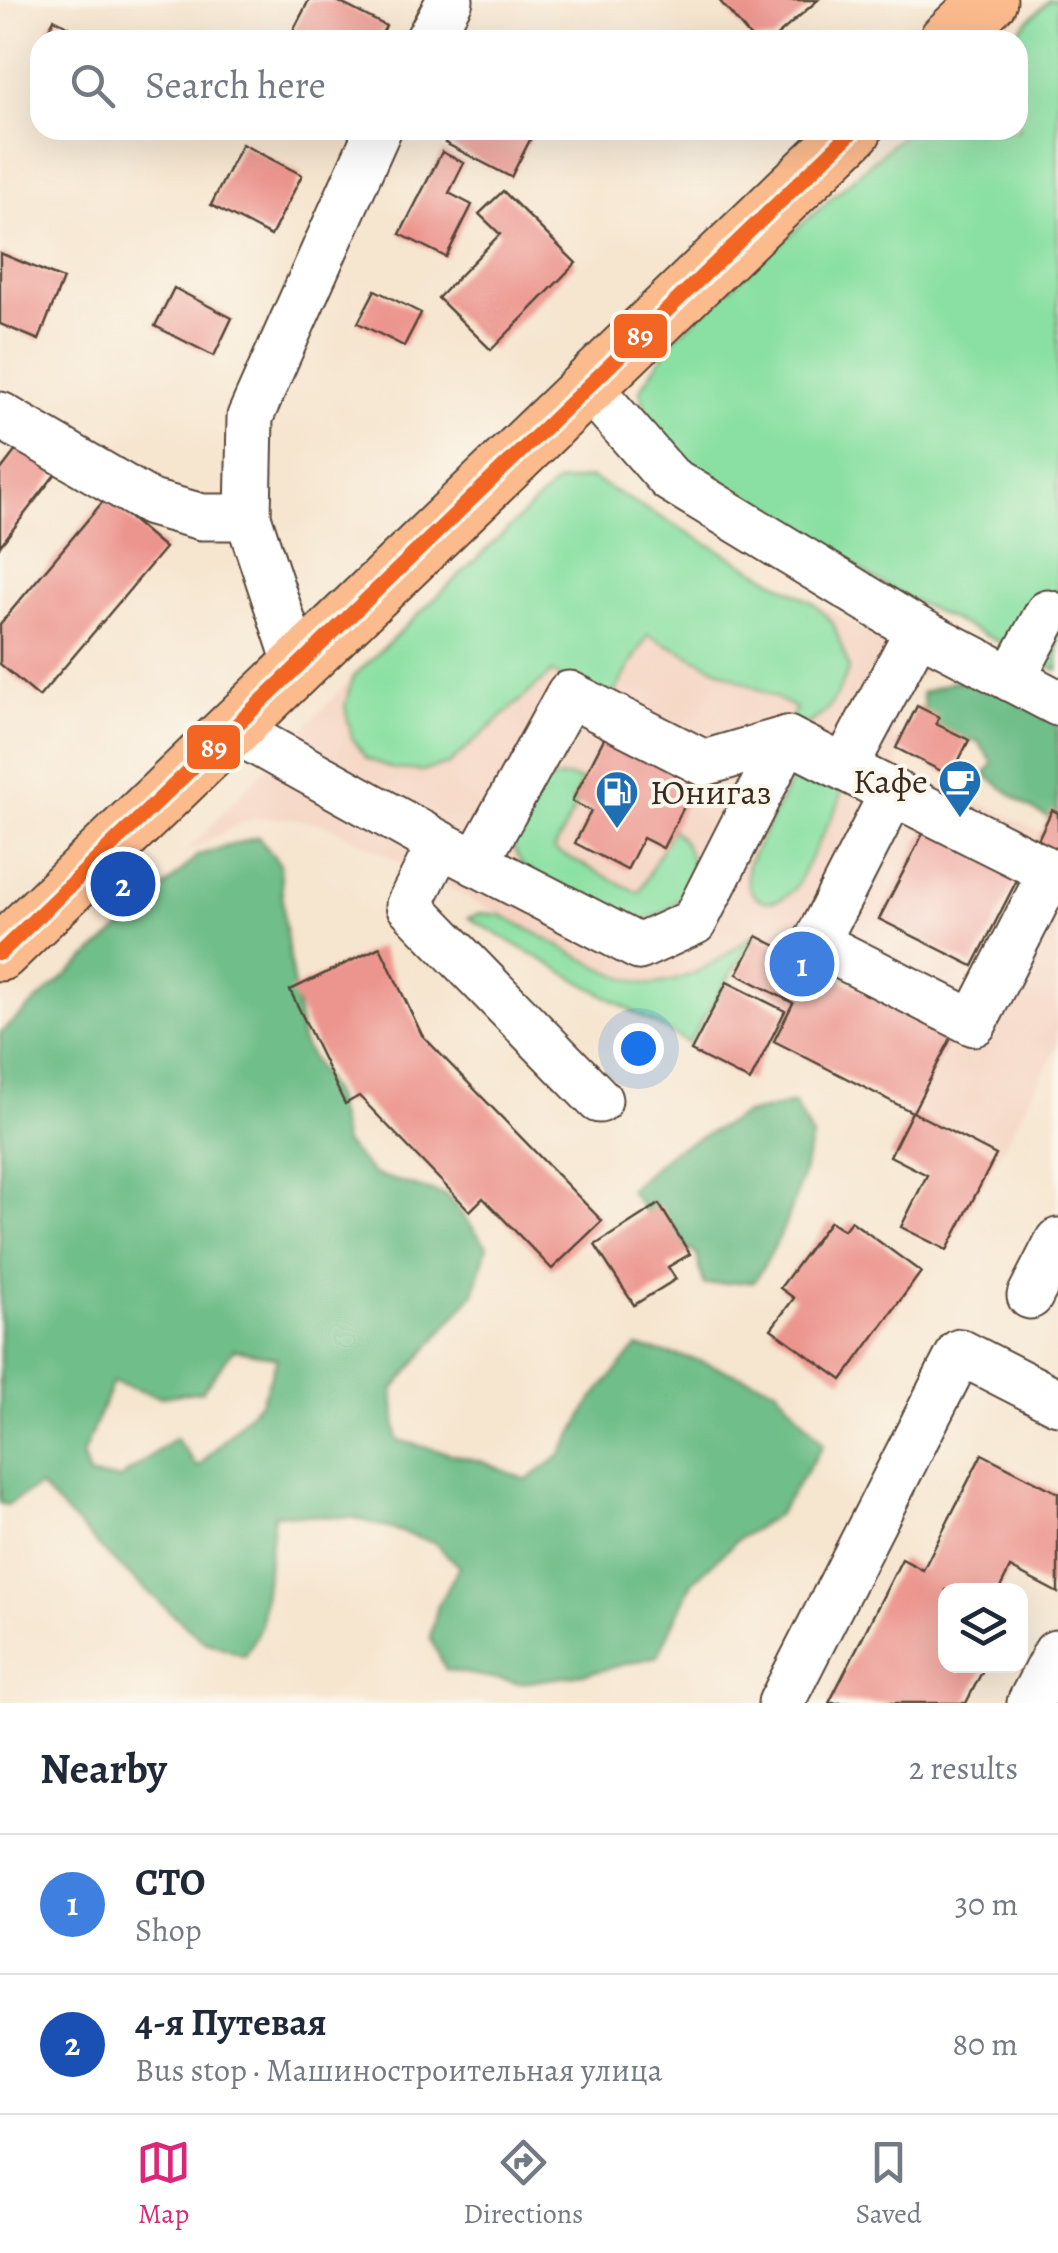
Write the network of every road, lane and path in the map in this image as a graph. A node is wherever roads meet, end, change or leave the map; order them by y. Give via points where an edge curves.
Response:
1 (450, 0) edge
2 (989, 0) edge
3 (434, 30) edge
4 (958, 30) edge
5 (374, 140) edge
6 (844, 140) edge
7 (588, 386) junction
8 (0, 415) edge
9 (248, 517) junction
10 (1048, 613) dead end
11 (918, 630) junction
12 (297, 665) junction
13 (1012, 679) junction
14 (1058, 703) edge
15 (231, 728) junction
16 (787, 739) junction
17 (844, 768) junction
18 (893, 792) junction
19 (458, 854) junction
20 (0, 953) edge
21 (599, 1100) dead end
22 (1058, 1241) edge
23 (1030, 1296) dead end
24 (1058, 1402) edge
25 (1058, 1654) edge
26 (781, 1703) edge
27 (1030, 1703) edge

1 - 3 street
2 - 4 main road
5 - 9 street via 250,416
6 - 7 main road
7 - 11 street via 670,479
7 - 12 main road
8 - 9 street via 151,504 202,516
9 - 12 street
10 - 13 street
11 - 13 street
11 - 17 street
12 - 15 main road
13 - 14 street
15 - 19 street
15 - 20 main road
16 - 17 street
16 - 19 street via 704,763 569,694
16 - 19 street via 694,922 640,948
17 - 18 street
18 - 18 street via 816,943 974,1023 1051,872
19 - 21 street via 409,905
22 - 23 street
24 - 26 street via 960,1352
25 - 27 street

